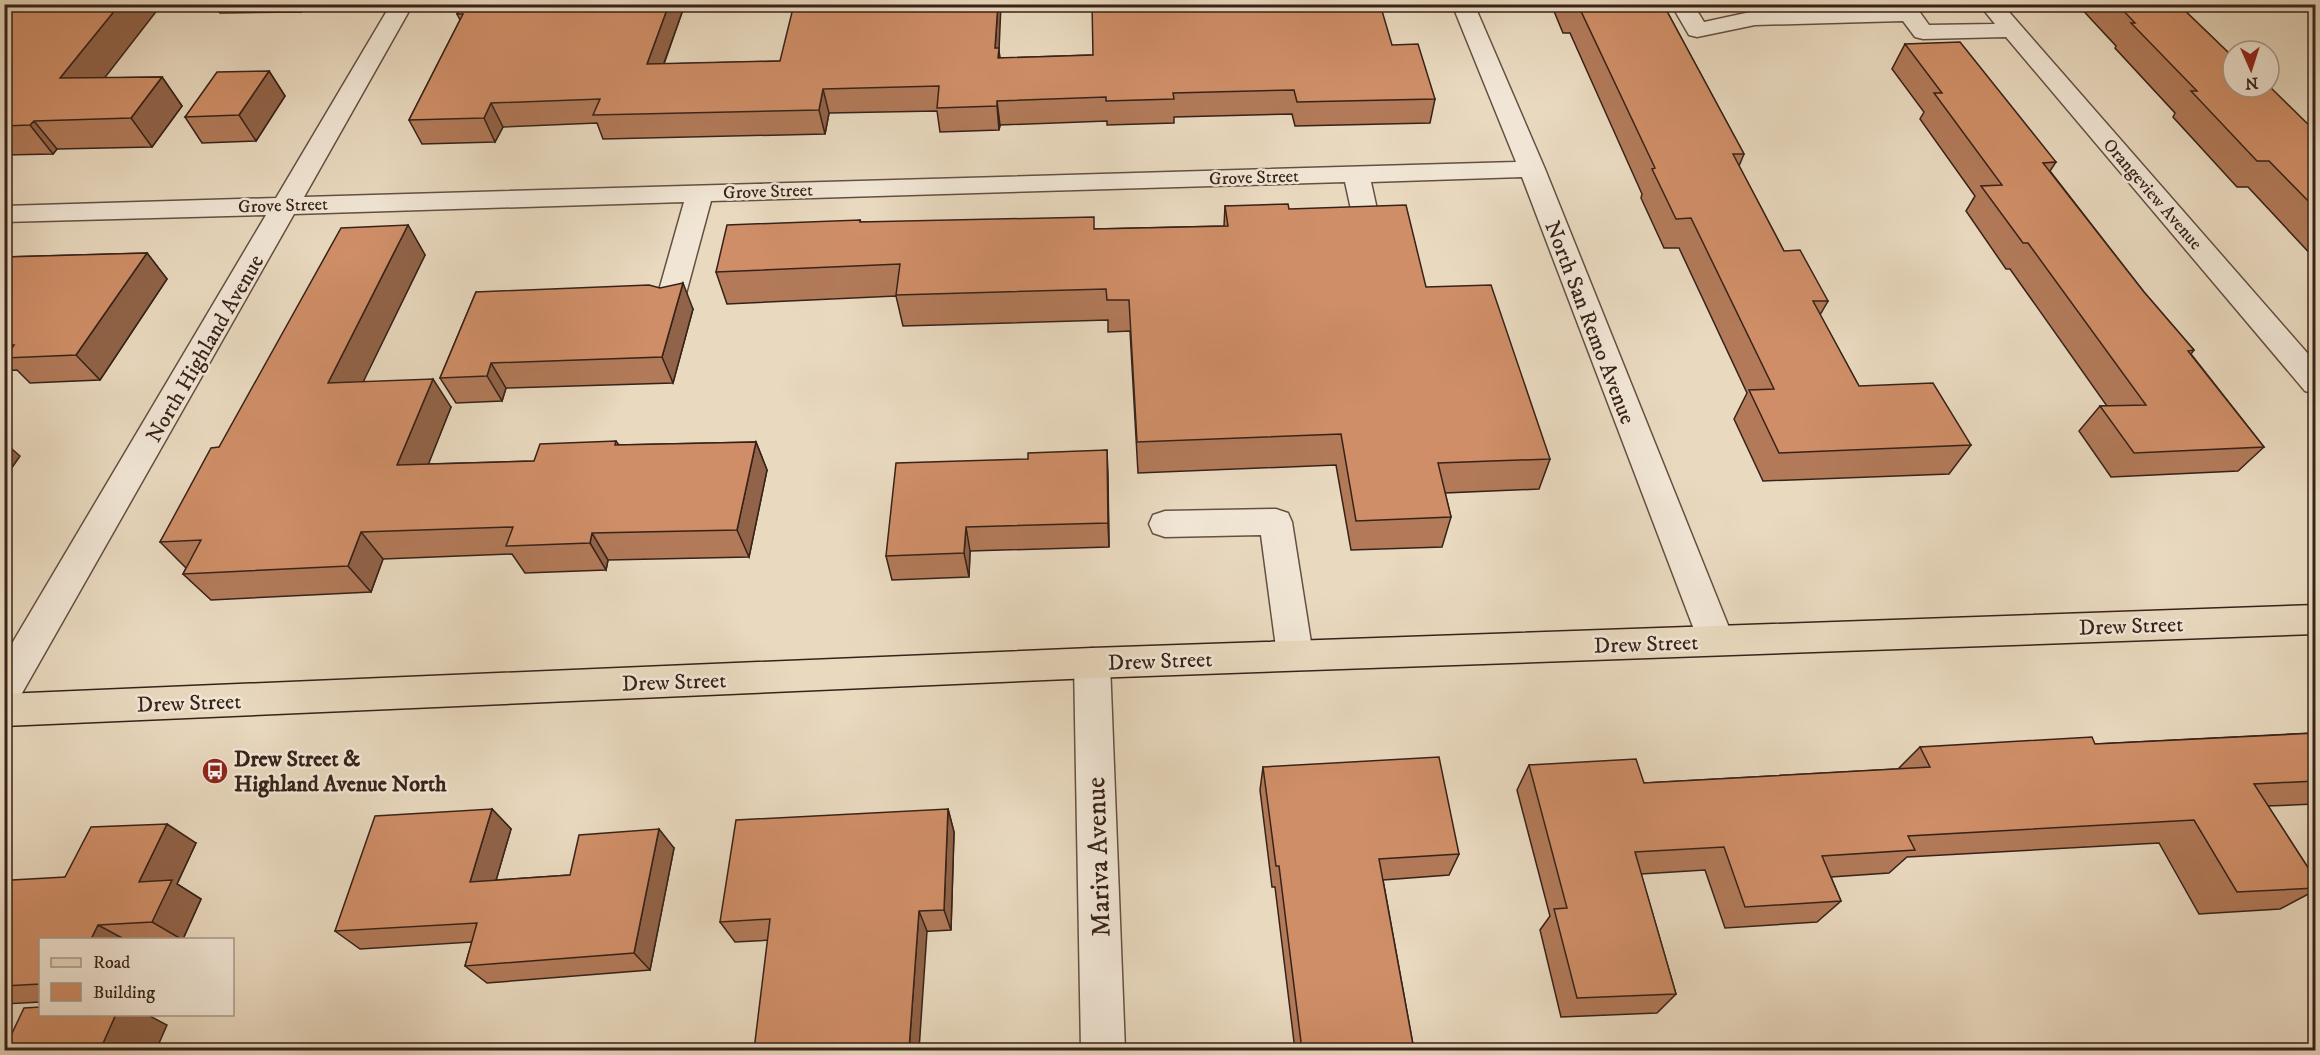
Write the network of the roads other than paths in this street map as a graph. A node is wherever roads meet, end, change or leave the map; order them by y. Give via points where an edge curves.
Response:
1 (402, 4) edge
2 (1464, 4) edge
3 (1682, 4) edge
4 (1990, 4) edge
5 (1905, 9) edge
6 (1826, 10) edge
7 (1751, 11) edge
8 (2011, 30) junction
9 (1532, 170) junction
10 (1356, 174) junction
11 (700, 193) junction
12 (287, 205) junction
13 (4, 214) edge
14 (1365, 214) edge
15 (670, 301) edge
16 (2316, 383) edge
17 (1165, 524) dead end
18 (2316, 619) edge
19 (1716, 640) junction
20 (1295, 655) junction
21 (1092, 663) junction
22 (4, 690) edge
23 (4, 710) edge
24 (1103, 1050) edge

1 - 12 street, North Highland Avenue
2 - 9 street, North San Remo Avenue
3 - 7 street via 1697,30
4 - 8 street, Orangeview Avenue
5 - 6 street
5 - 8 street via 1923,32
6 - 7 street
8 - 16 street, Orangeview Avenue
9 - 10 street, Grove Street
9 - 19 street, North San Remo Avenue
10 - 11 street, Grove Street
10 - 14 street
11 - 12 street, Grove Street
11 - 15 street
12 - 13 street, Grove Street
12 - 22 street, North Highland Avenue
17 - 20 street via 1276,522
18 - 19 main road, Drew Street
19 - 20 main road, Drew Street
20 - 21 main road, Drew Street
21 - 23 main road, Drew Street
21 - 24 street, Mariva Avenue

